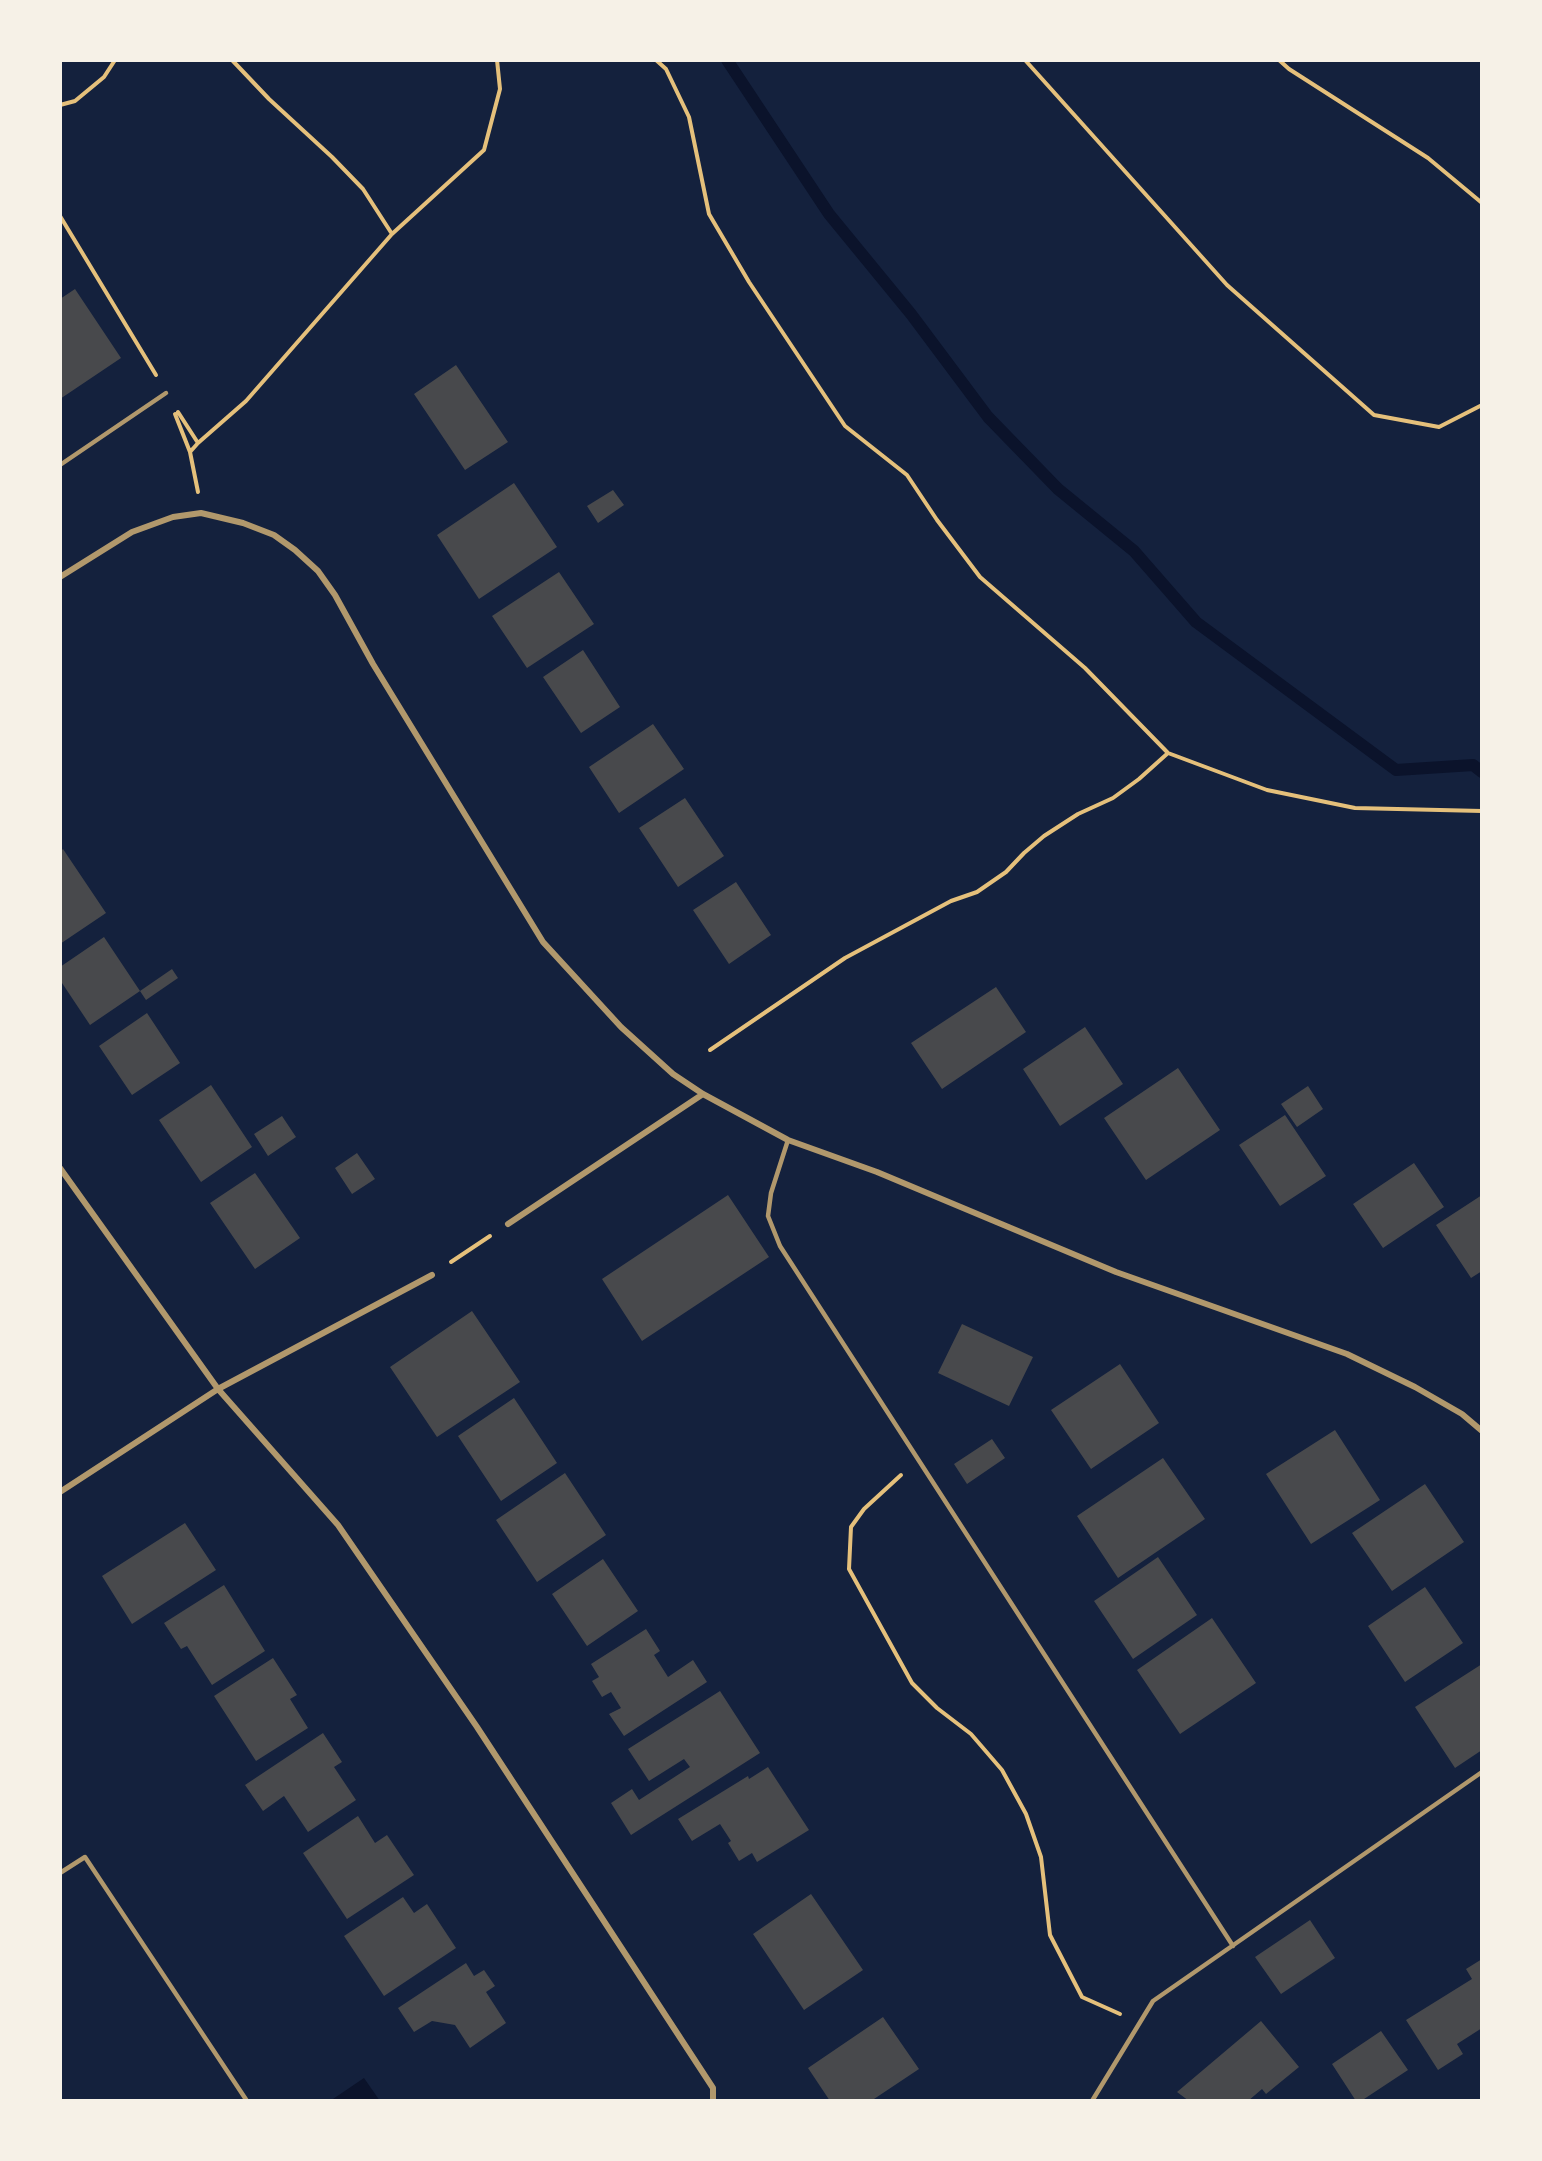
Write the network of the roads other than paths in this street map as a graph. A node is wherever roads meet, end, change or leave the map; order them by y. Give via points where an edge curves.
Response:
1 (166, 393) road end
2 (60, 465) edge
3 (60, 577) edge
4 (703, 1094) junction
5 (788, 1140) junction
6 (60, 1168) edge
7 (508, 1224) road end
8 (432, 1275) road end
9 (218, 1389) junction
10 (1482, 1431) edge
11 (60, 1492) edge
12 (1482, 1772) edge
13 (60, 1873) edge
14 (1233, 1946) junction
15 (247, 2101) edge
16 (713, 2101) edge
17 (1092, 2101) edge

1 - 2 lane
3 - 4 street via 132,532 173,517 201,513 274,535 295,550 318,571 335,595 543,942 621,1027
4 - 5 street
4 - 7 street
5 - 10 street via 877,1172 1116,1272 1347,1354 1415,1387 1462,1414
5 - 14 lane via 768,1216 780,1246
6 - 9 street
8 - 9 street
9 - 11 street
9 - 16 street via 338,1525 477,1727 713,2088
12 - 14 lane
13 - 15 lane via 86,1857
14 - 17 lane via 1153,2001

